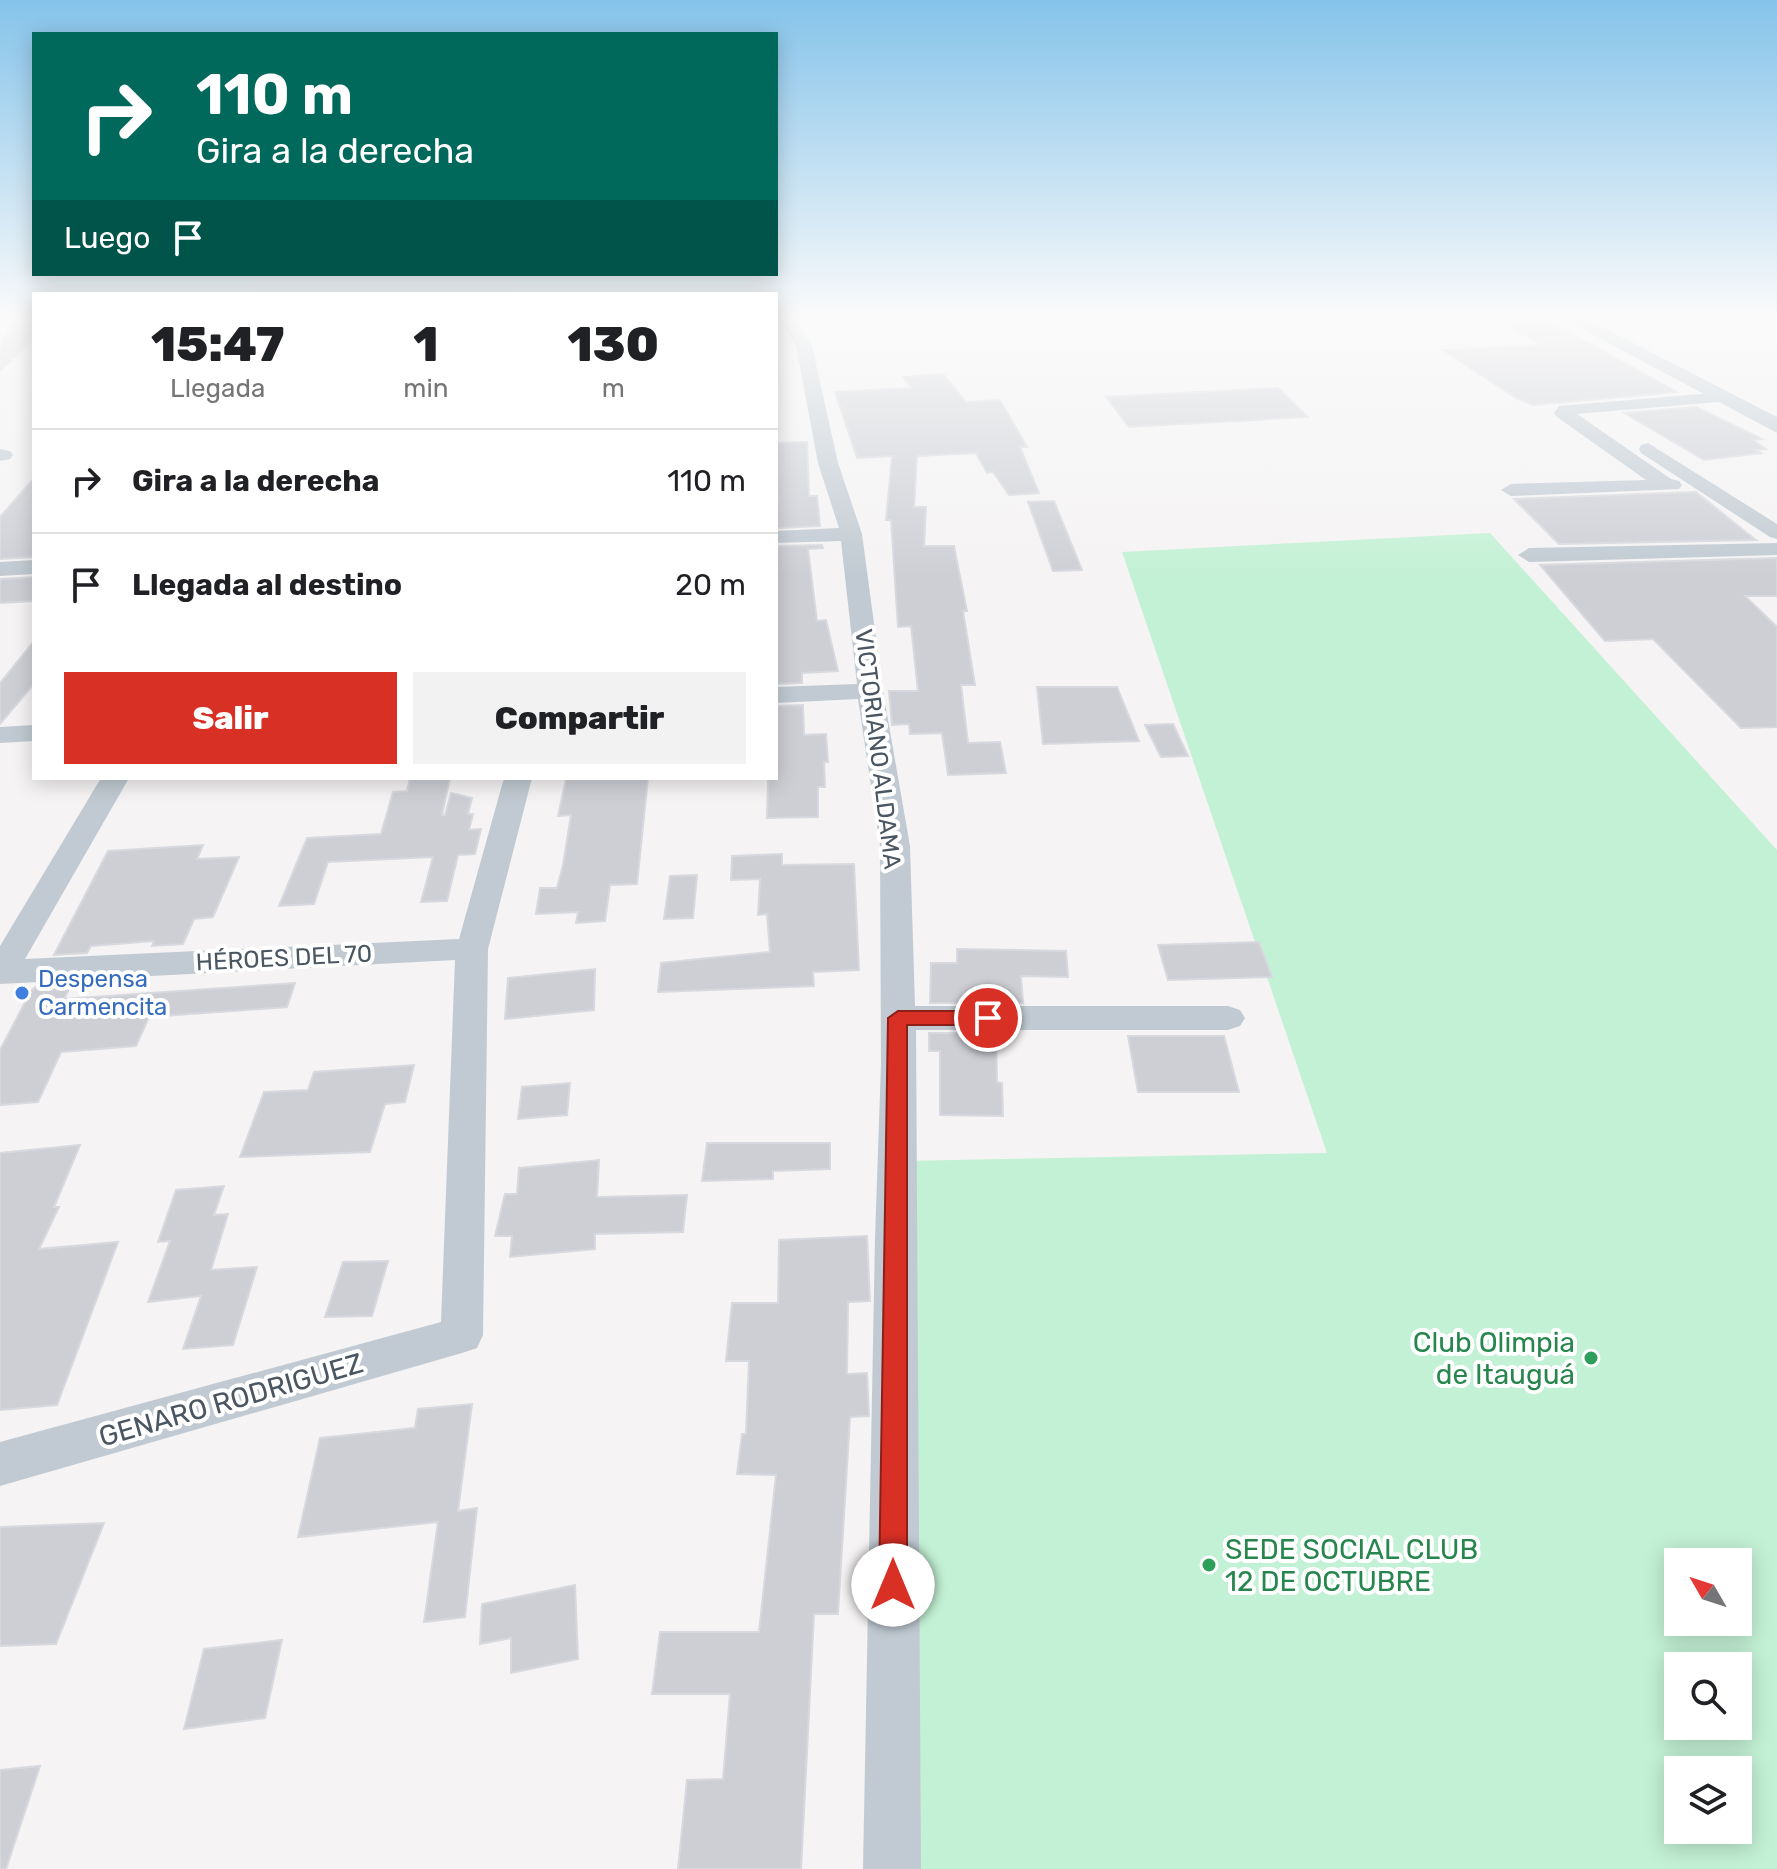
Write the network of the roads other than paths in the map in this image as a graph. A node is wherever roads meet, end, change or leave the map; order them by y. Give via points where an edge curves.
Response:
1 (815, 401) edge
2 (1671, 401) edge
3 (1732, 401) edge
4 (1585, 408) junction
5 (1777, 426) edge
6 (1703, 483) junction
7 (1666, 485) junction
8 (1511, 490) dead end
9 (1777, 533) edge
10 (851, 534) junction
11 (778, 537) edge
12 (1777, 549) edge
13 (1529, 555) dead end
14 (32, 567) edge
15 (0, 569) edge
16 (870, 691) junction
17 (778, 695) edge
18 (32, 733) edge
19 (0, 735) edge
20 (114, 780) edge
21 (517, 780) edge
22 (472, 949) junction
23 (0, 971) edge
24 (898, 1018) junction
25 (1228, 1018) dead end
26 (0, 1464) edge
27 (892, 1869) edge

1 - 10 street, VICTORIANO ALDAMA
2 - 4 street
3 - 5 street
4 - 6 street
4 - 7 street via 1563,413
6 - 7 street
6 - 9 street
7 - 8 street
10 - 11 street
10 - 16 street, VICTORIANO ALDAMA
12 - 13 street
14 - 15 street
16 - 17 street
16 - 24 street, VICTORIANO ALDAMA via 895,846
18 - 19 street
20 - 23 street
21 - 22 street
22 - 23 street, HÉROES DEL 70
22 - 26 street, GENARO RODRIGUEZ via 462,1335
24 - 25 street
24 - 27 street, VICTORIANO ALDAMA

